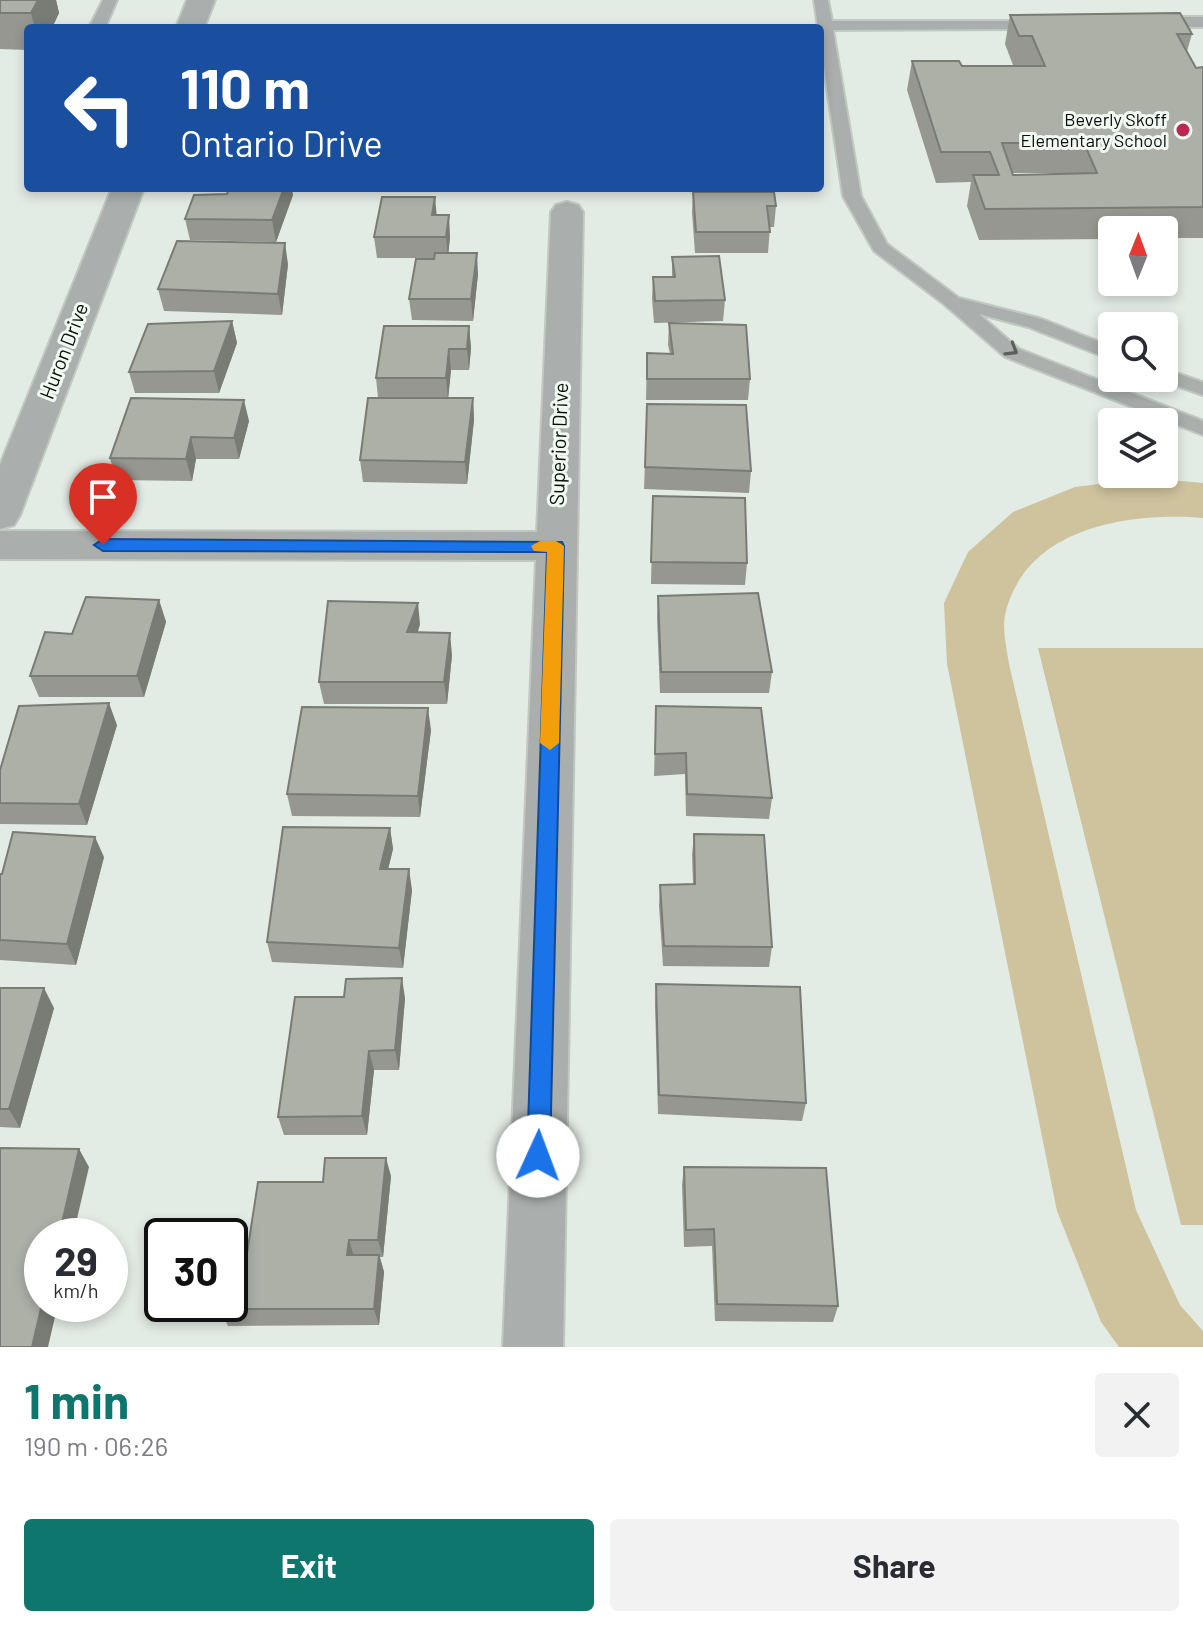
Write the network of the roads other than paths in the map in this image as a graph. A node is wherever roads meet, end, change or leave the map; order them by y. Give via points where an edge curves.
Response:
1 (110, 0) edge
2 (201, 0) edge
3 (821, 0) edge
4 (1203, 22) edge
5 (1141, 23) edge
6 (99, 24) edge
7 (192, 24) edge
8 (1053, 24) edge
9 (825, 26) junction
10 (126, 192) edge
11 (567, 212) dead end
12 (952, 301) junction
13 (1098, 348) edge
14 (1178, 380) edge
15 (1203, 389) edge
16 (1203, 428) edge
17 (0, 515) edge
18 (0, 545) edge
19 (556, 546) junction
20 (533, 1347) edge

1 - 6 lane
2 - 7 street
3 - 9 lane
4 - 5 lane
8 - 9 lane via 1007,18
9 - 12 lane via 852,196 880,247
10 - 17 street, Huron Drive
11 - 19 street, Superior Drive
12 - 13 lane via 1035,323
12 -> 16 lane via 1012,353
14 - 15 lane
18 - 19 street
19 - 20 street, Superior Drive

